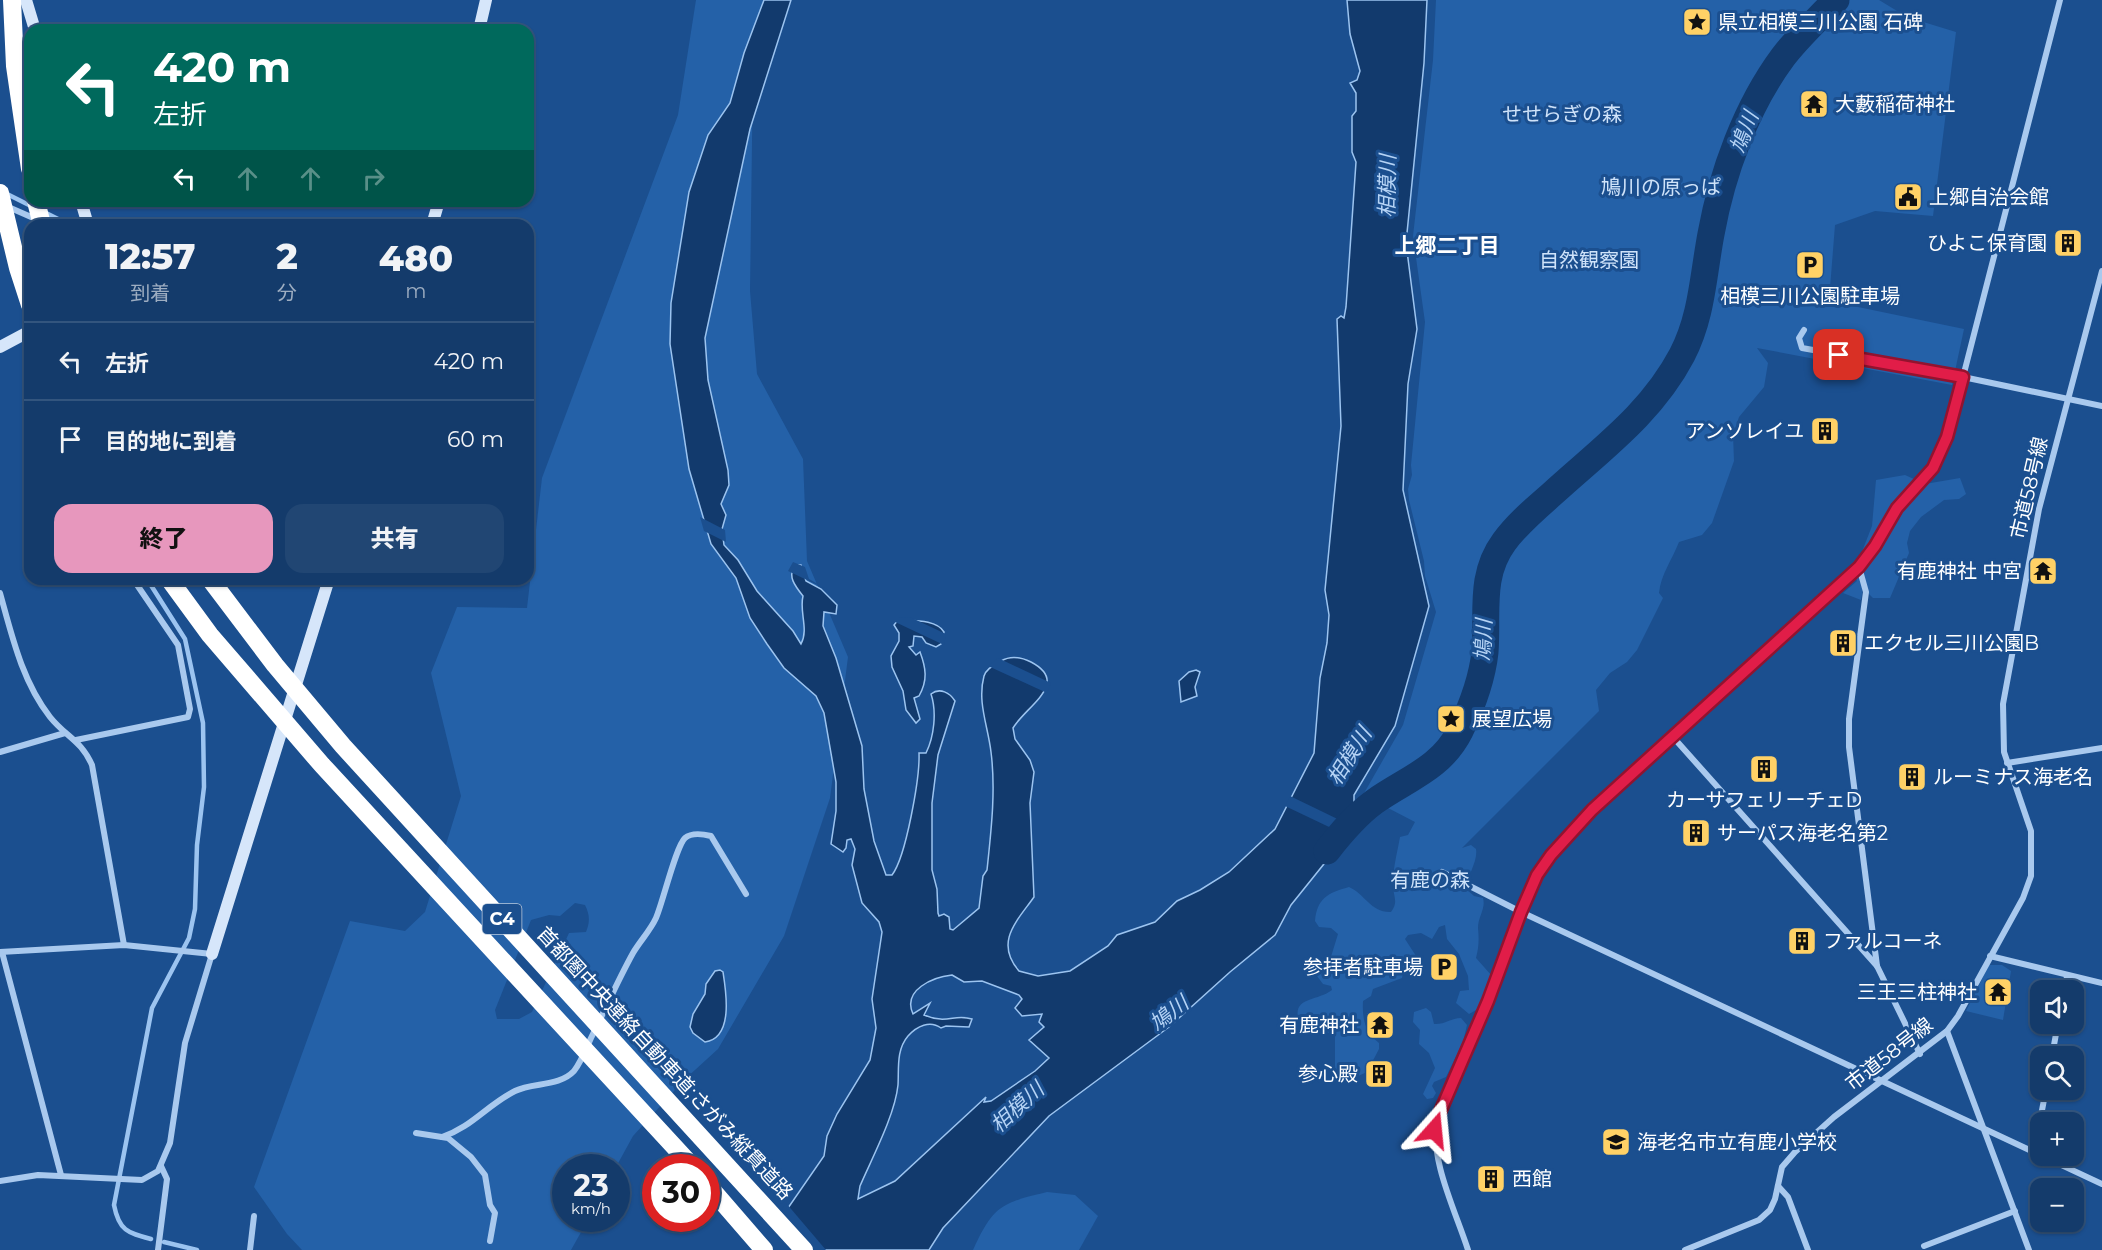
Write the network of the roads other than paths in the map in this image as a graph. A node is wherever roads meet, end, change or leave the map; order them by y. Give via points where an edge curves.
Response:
1 (12, 0) edge
2 (26, 0) edge
3 (486, 0) edge
4 (2060, 0) edge
5 (33, 24) edge
6 (480, 24) edge
7 (24, 128) edge
8 (0, 193) edge
9 (0, 204) edge
10 (34, 219) edge
11 (2102, 272) edge
12 (24, 286) edge
13 (1804, 330) dead end
14 (24, 334) edge
15 (0, 347) edge
16 (1963, 377) junction
17 (2068, 399) junction
18 (2102, 406) edge
19 (1859, 567) junction
20 (137, 585) edge
21 (174, 585) edge
22 (215, 585) edge
23 (327, 585) edge
24 (0, 593) edge
25 (65, 733) junction
26 (1674, 737) junction
27 (76, 740) junction
28 (2102, 748) edge
29 (0, 752) edge
30 (2007, 763) junction
31 (1442, 872) dead end
32 (746, 894) dead end
33 (1521, 912) junction
34 (124, 945) junction
35 (1, 952) edge
36 (212, 954) junction
37 (1990, 956) junction
38 (1877, 966) junction
39 (2067, 976) junction
40 (2066, 980) edge
41 (2102, 983) edge
42 (1947, 1031) junction
43 (1920, 1054) junction
44 (1881, 1082) junction
45 (1984, 1129) junction
46 (416, 1133) dead end
47 (442, 1137) junction
48 (2030, 1151) edge
49 (681, 1154) edge
50 (2063, 1166) edge
51 (161, 1167) junction
52 (61, 1175) junction
53 (0, 1181) edge
54 (2102, 1184) edge
55 (1778, 1186) junction
56 (720, 1199) edge
57 (2015, 1211) junction
58 (255, 1216) dead end
59 (490, 1241) dead end
60 (1924, 1246) dead end
61 (250, 1248) edge
62 (158, 1250) edge
63 (764, 1250) edge
64 (804, 1250) edge
65 (1468, 1250) edge
66 (1685, 1250) edge
67 (1808, 1250) edge
68 (2030, 1250) edge

1 - 7 highway via 15,66
2 - 5 street
3 - 6 street
4 - 16 street
8 - 12 highway
9 - 10 street
11 - 17 street, 市道58号線
13 - 16 street via 1799,338 1802,348
14 - 15 street
16 - 17 street
16 - 19 street via 1947,437 1933,468 1897,508
17 - 18 street
17 - 30 street, 市道58号線 via 2039,509 2003,704 2002,742
19 - 26 street
19 - 38 street via 1866,592 1849,719 1849,747
20 - 27 street via 178,645 190,709 188,717
21 - 49 highway, C4 via 217,643 322,765
22 - 64 highway, 首都圏中央連絡自動車道;さがみ縦貫道路 / C4 via 343,746
23 - 36 street
24 - 25 street via 19,660 49,716
25 - 27 street
25 - 29 street
26 - 33 street via 1566,836 1537,875
26 - 38 street
27 - 34 street via 92,765
28 - 30 street
30 - 37 street, 市道58号線 via 2028,822 2033,858 2023,898
31 - 33 street
32 - 47 street via 711,836 686,837 677,850 674,870 655,920 634,952 576,1069 550,1084 533,1084 515,1091 490,1106 476,1121
33 - 44 street
33 - 65 street via 1434,1130 1438,1159
34 - 35 street
34 - 36 street
35 - 52 street
36 - 51 street via 185,1043 170,1143
37 - 39 street
37 - 42 street, 市道58号線
38 - 43 street
39 - 40 street
39 - 41 street
42 - 43 street, 市道58号線
42 - 45 street
43 - 44 street, 市道58号線
44 - 45 street
44 - 55 street, 市道58号線 via 1790,1156 1782,1167
45 - 48 street
45 - 57 street
46 - 47 street
47 - 59 street via 471,1157 485,1175 495,1213
50 - 54 street
51 - 52 street via 142,1180
51 - 62 street via 167,1179
52 - 53 street
55 - 66 street, 市道58号線 via 1770,1210 1759,1220
55 - 67 street via 1788,1197
56 - 63 highway
57 - 60 street
57 - 68 street
58 - 61 street

